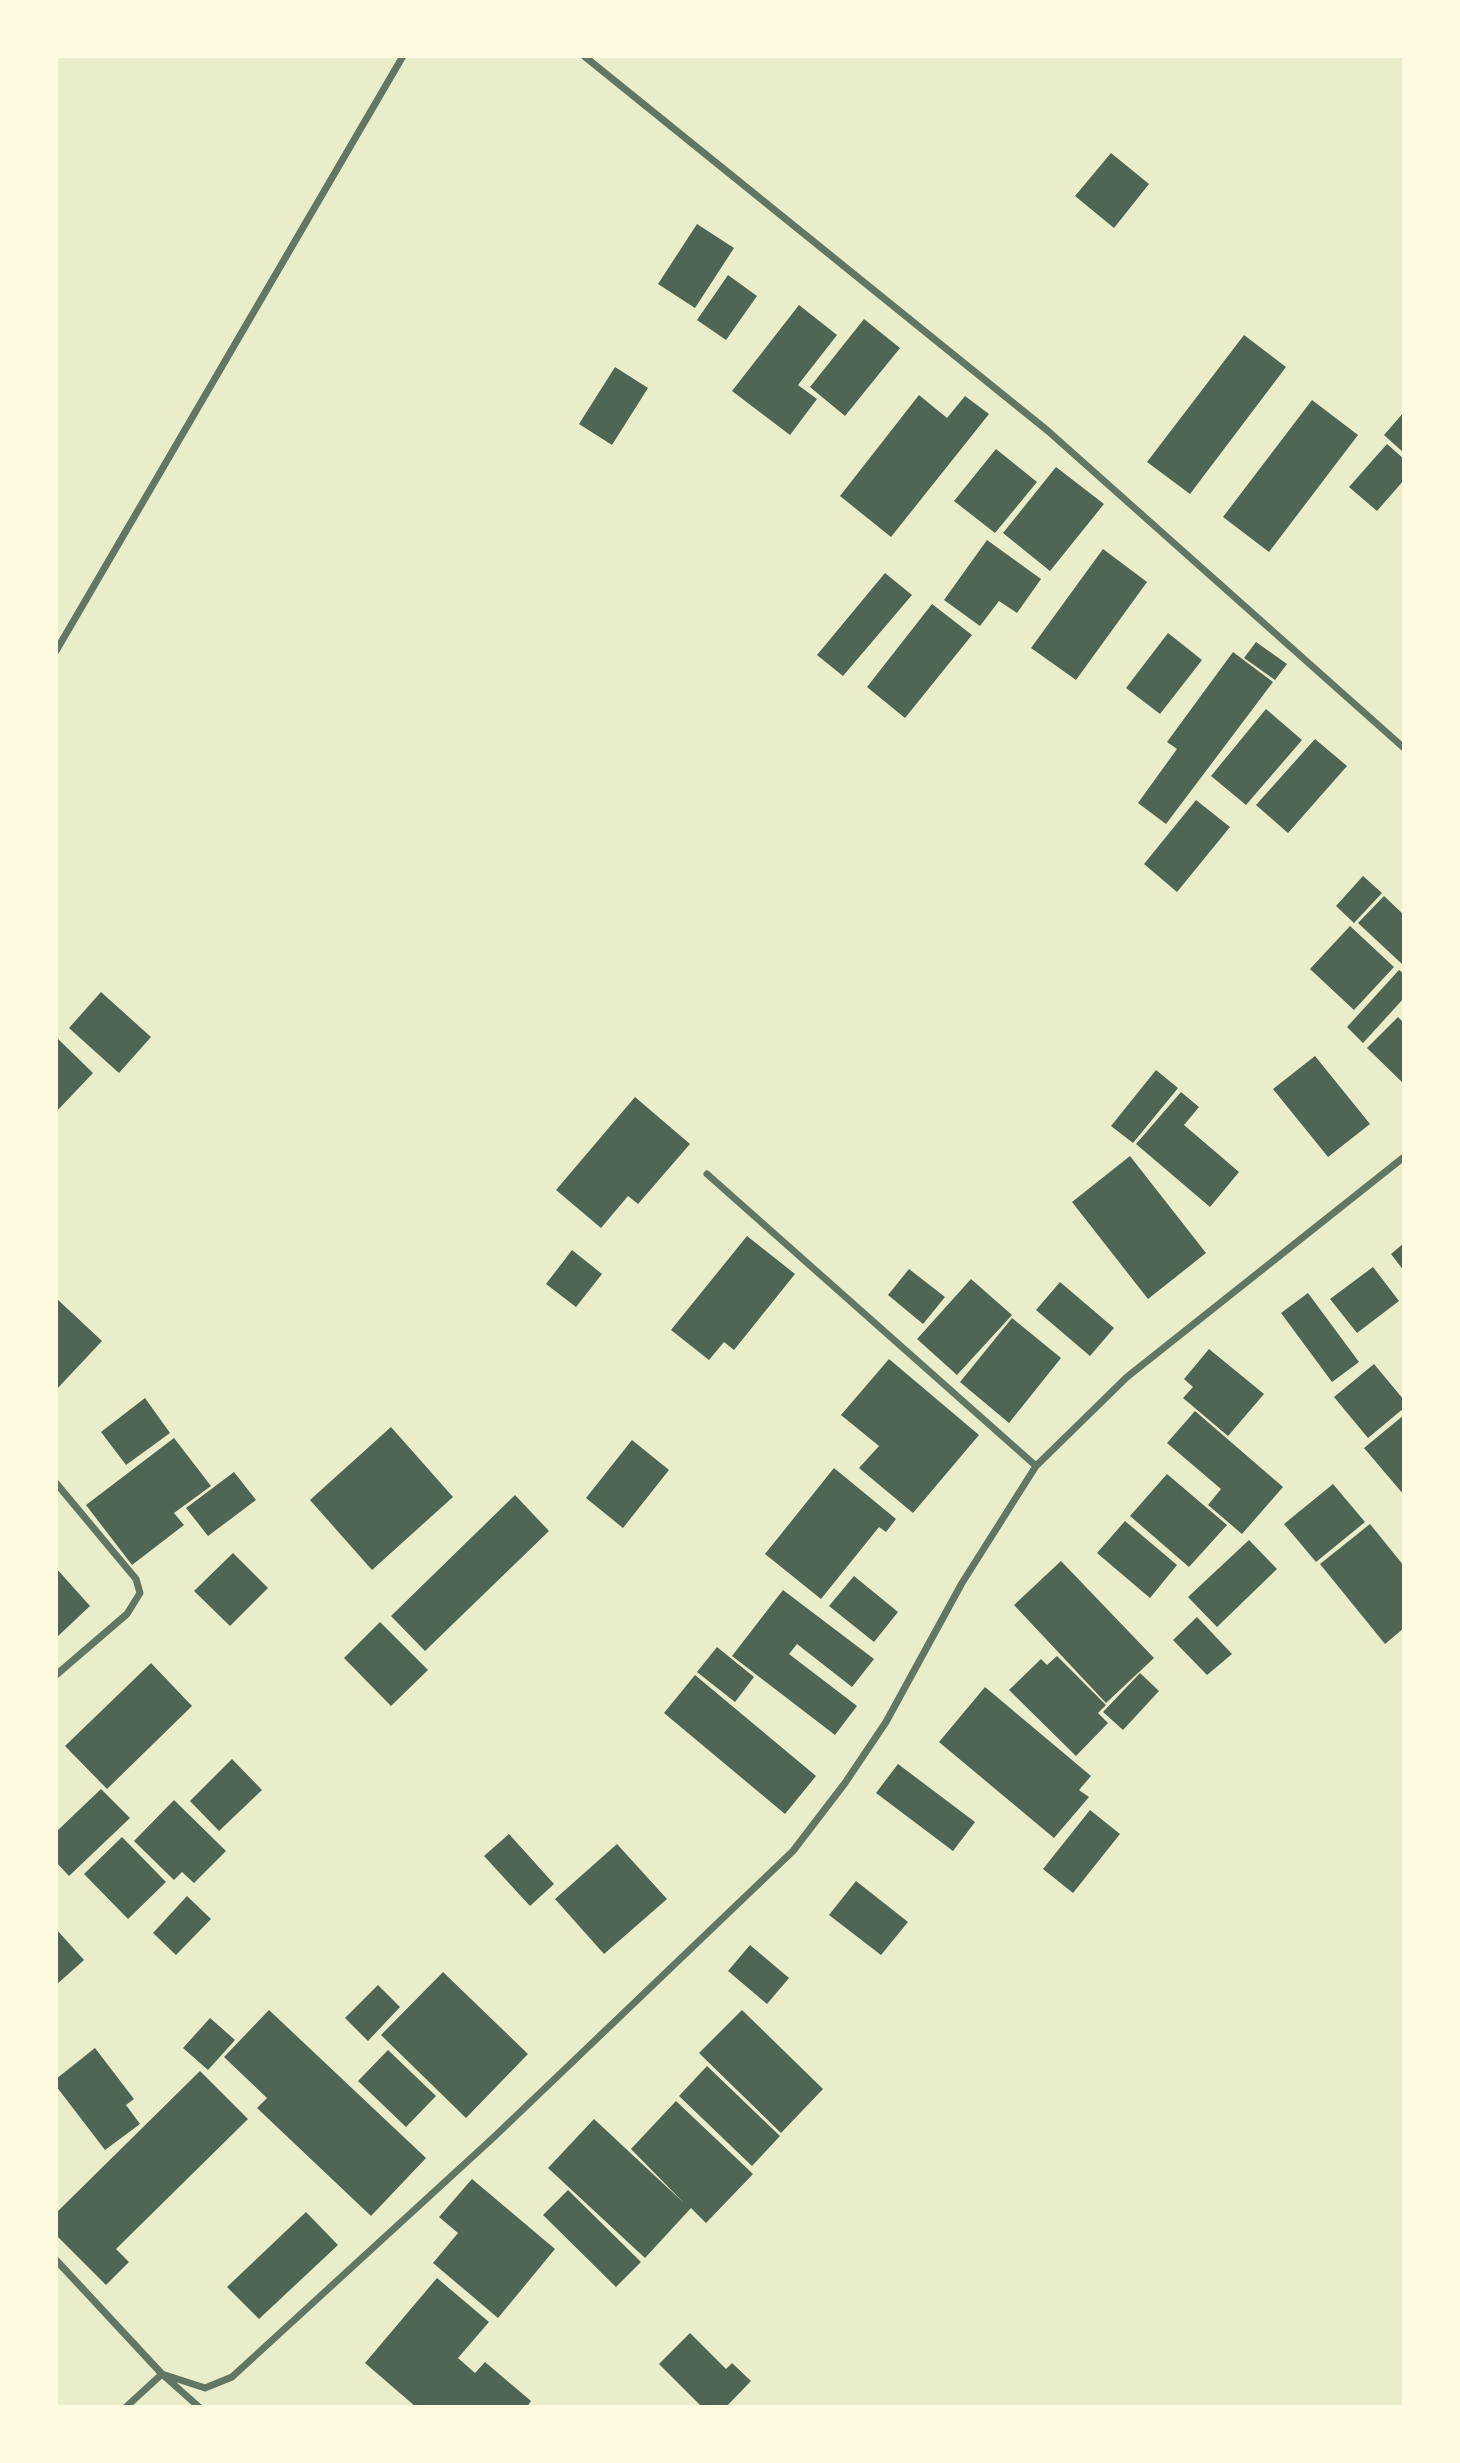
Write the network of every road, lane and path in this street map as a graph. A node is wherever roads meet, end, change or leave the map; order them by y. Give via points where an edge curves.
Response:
1 (403, 56) edge
2 (584, 56) edge
3 (56, 650) edge
4 (1404, 748) edge
5 (1404, 1157) edge
6 (707, 1174) dead end
7 (1035, 1466) junction
8 (56, 1483) edge
9 (56, 1675) edge
10 (56, 2260) edge
11 (162, 2374) junction
12 (126, 2407) edge
13 (199, 2407) edge

1 - 3 street
2 - 4 street via 1048,431
5 - 7 street via 1127,1377
6 - 7 street
7 - 11 street via 962,1583 886,1722 793,1851 494,2137 232,2377 205,2388
8 - 9 street via 136,1579 140,1594 127,1614
10 - 11 street
11 - 12 street
11 - 13 street

